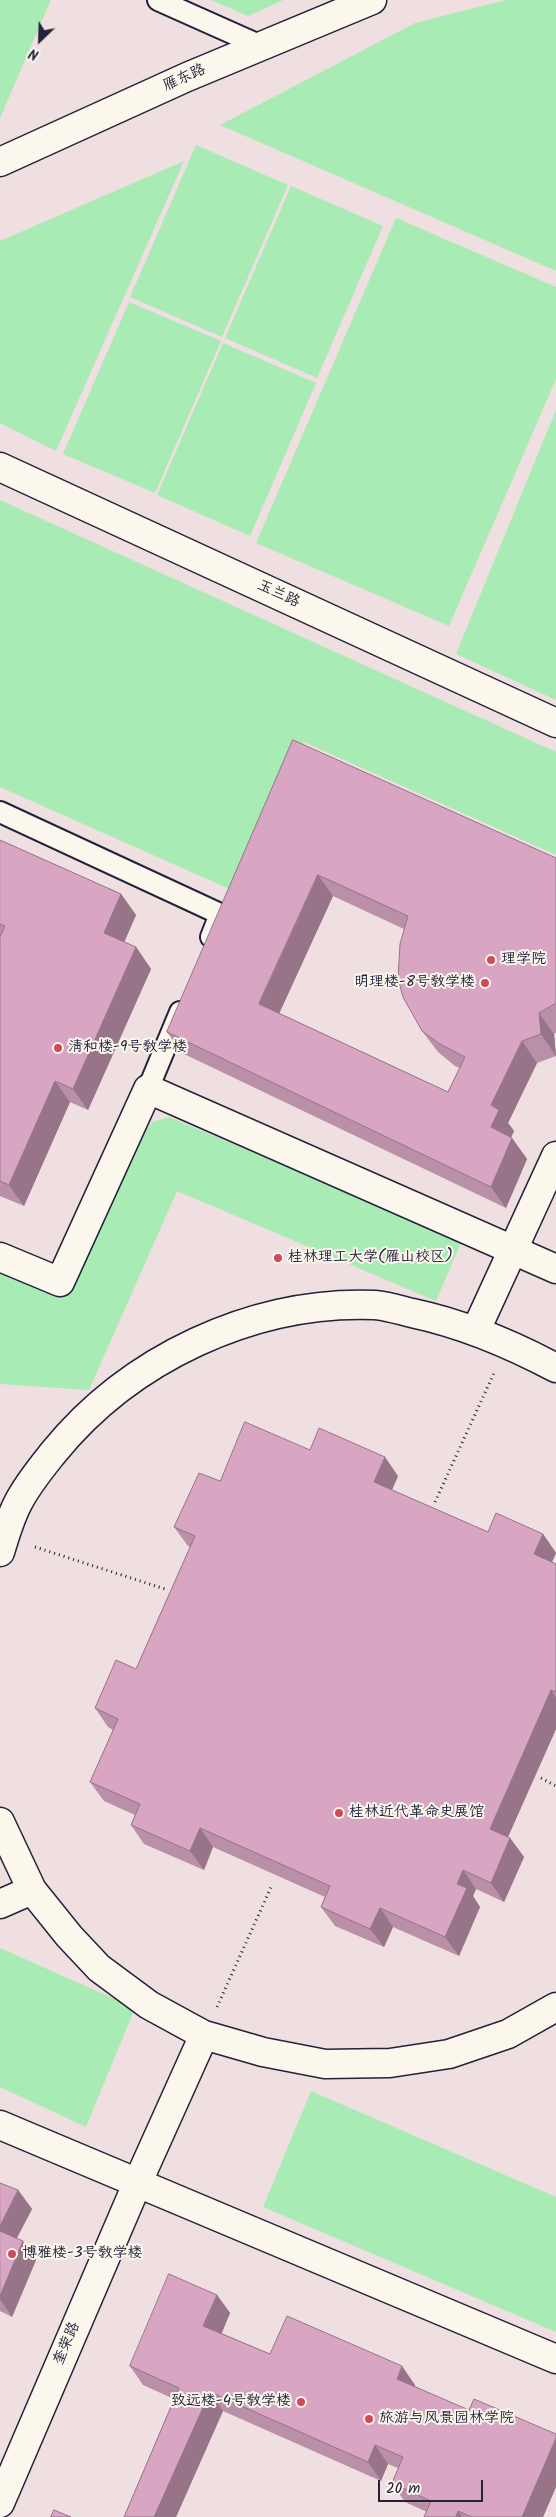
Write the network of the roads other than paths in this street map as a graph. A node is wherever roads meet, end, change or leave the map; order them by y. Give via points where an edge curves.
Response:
1 (158, 0) edge
2 (372, 0) edge
3 (261, 46) junction
4 (0, 162) edge
5 (0, 467) edge
6 (556, 723) edge
7 (0, 812) edge
8 (205, 950) edge
9 (186, 996) edge
10 (148, 1089) junction
11 (556, 1156) edge
12 (513, 1249) junction
13 (0, 1257) edge
14 (556, 1269) edge
15 (476, 1330) junction
16 (556, 1368) edge
17 (2, 1541) edge
18 (0, 1822) edge
19 (32, 1890) junction
20 (0, 1904) edge
21 (556, 2007) edge
22 (204, 2035) junction
23 (0, 2126) edge
24 (137, 2184) junction
25 (556, 2359) edge
26 (0, 2503) edge

1 - 3 lane
2 - 3 street, 雁东路
3 - 4 street, 雁东路
5 - 6 street, 玉兰路
7 - 8 lane via 220,914
9 - 10 lane
10 - 12 street
10 - 13 street via 60,1282
11 - 12 street
12 - 14 street
12 - 15 street
15 - 16 street
15 - 17 street via 377,1305 318,1306 234,1326 197,1341 143,1373 92,1411 65,1438 18,1502
18 - 19 street
19 - 20 street
19 - 22 street via 99,1968 150,2005
21 - 22 street via 508,2034 449,2054 390,2062 325,2064 263,2052
22 - 24 street, 奎荣路
23 - 24 street
24 - 25 street
24 - 26 street, 奎荣路

